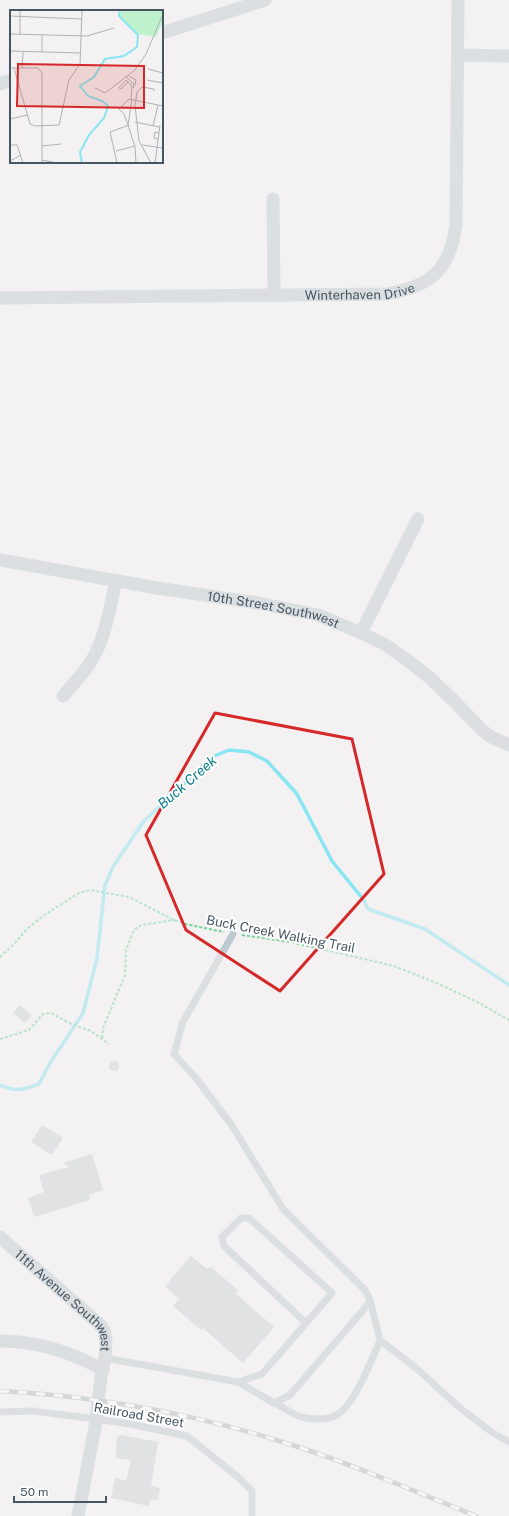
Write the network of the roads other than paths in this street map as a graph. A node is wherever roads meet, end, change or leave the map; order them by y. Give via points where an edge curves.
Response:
1 (265, 0) edge
2 (458, 0) edge
3 (163, 33) edge
4 (458, 55) junction
5 (509, 56) edge
6 (10, 80) edge
7 (0, 84) edge
8 (273, 200) dead end
9 (274, 295) junction
10 (0, 298) edge
11 (418, 519) dead end
12 (0, 560) edge
13 (116, 580) junction
14 (361, 633) junction
15 (63, 696) dead end
16 (509, 745) edge
17 (233, 934) road end
18 (0, 1238) edge
19 (370, 1300) junction
20 (306, 1323) junction
21 (380, 1340) junction
22 (0, 1341) edge
23 (104, 1364) junction
24 (238, 1382) junction
25 (274, 1403) junction
26 (0, 1412) edge
27 (96, 1419) junction
28 (509, 1442) edge
29 (78, 1516) edge
30 (252, 1516) edge

1 - 3 street
2 - 4 street, Winterhaven Drive
4 - 5 street
4 - 9 street, Winterhaven Drive via 456,225 448,258 428,280 406,290 387,294
6 - 7 street
8 - 9 street
9 - 10 street, Winterhaven Drive
11 - 14 street
12 - 13 street, 10th Street Southwest
13 - 14 street, 10th Street Southwest via 296,610 318,615
13 - 15 street via 98,647 92,660
14 - 16 street, 10th Street Southwest via 384,644 407,660 483,730
17 - 19 lane via 183,1022 174,1054 231,1124 283,1209 365,1290
18 - 23 street, 11th Avenue Southwest via 102,1327 106,1342
19 - 21 lane
19 - 25 lane via 290,1395
20 - 20 lane via 332,1293 249,1218 241,1218 222,1237 224,1246
20 - 24 lane via 262,1374
21 - 25 lane via 358,1389 347,1405 335,1416 301,1417
21 - 28 lane via 460,1408
22 - 23 street via 17,1341
23 - 24 lane
23 - 27 street, 11th Avenue Southwest
24 - 25 lane
26 - 27 lane, Railroad Street via 33,1411
27 - 29 street, 11th Avenue Southwest
27 - 30 lane, Railroad Street via 187,1436 252,1491

